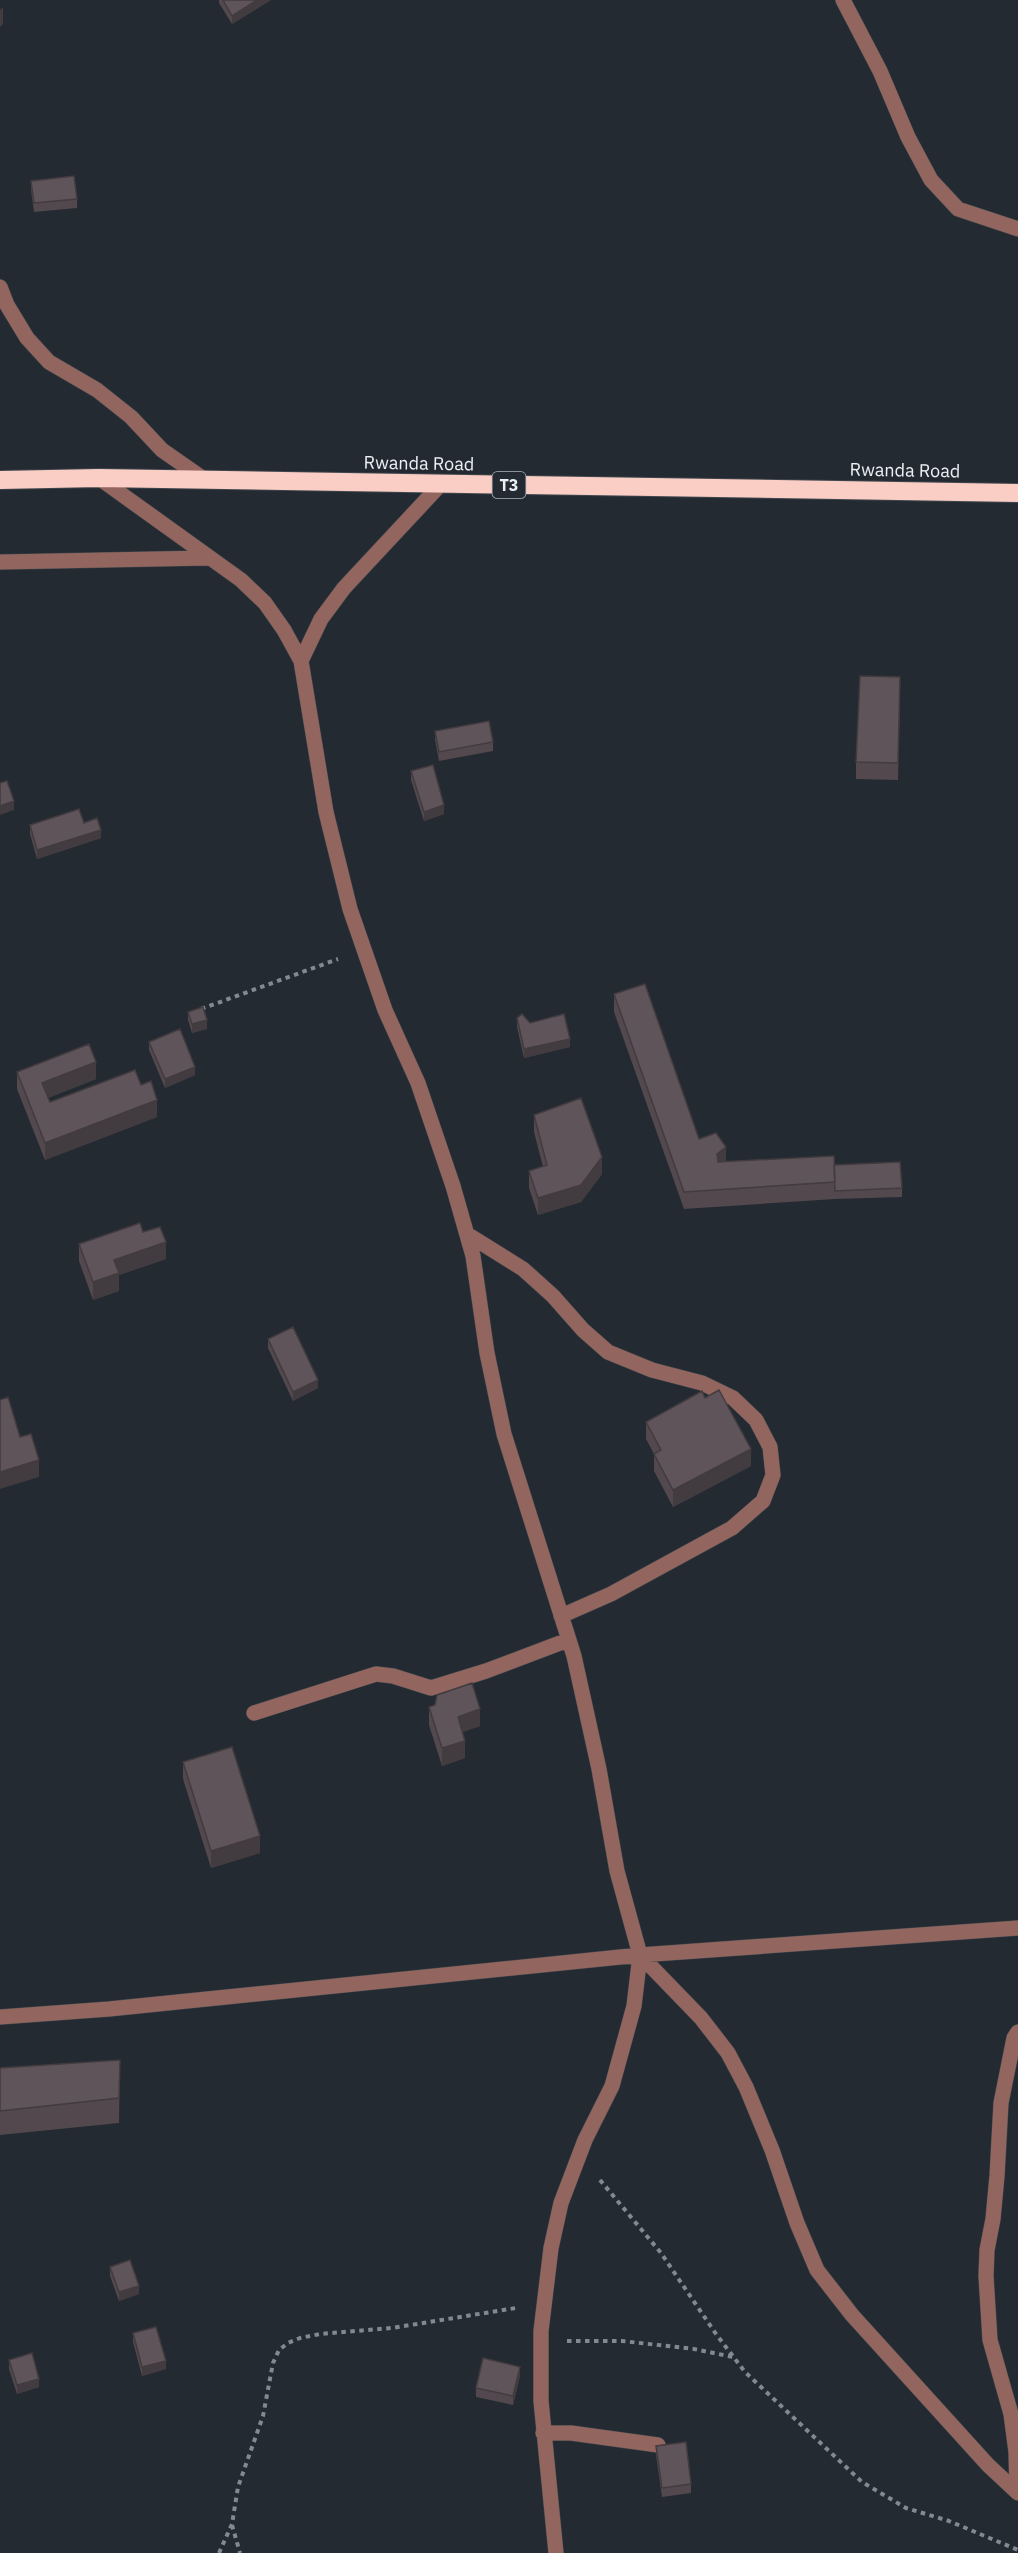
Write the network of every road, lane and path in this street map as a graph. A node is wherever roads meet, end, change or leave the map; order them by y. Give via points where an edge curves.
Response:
1 (843, 0) edge
2 (1018, 229) edge
3 (0, 287) edge
4 (99, 478) junction
5 (0, 480) edge
6 (205, 480) junction
7 (441, 484) junction
8 (1018, 493) edge
9 (208, 558) junction
10 (0, 562) edge
11 (301, 661) junction
12 (363, 948) junction
13 (197, 1010) edge
14 (467, 1234) junction
15 (561, 1616) junction
16 (568, 1640) junction
17 (254, 1713) dead end
18 (1018, 1928) edge
19 (640, 1955) junction
20 (0, 2017) edge
21 (1018, 2031) edge
22 (580, 2153) junction
23 (543, 2302) junction
24 (540, 2340) junction
25 (733, 2357) junction
26 (543, 2433) junction
27 (658, 2445) edge
28 (1018, 2492) edge
29 (232, 2524) junction
30 (1018, 2550) edge
31 (219, 2553) edge
32 (240, 2553) edge
33 (556, 2553) edge

1 - 2 street via 931,180 958,208
3 - 6 street via 27,338 49,362 97,390 131,417 162,450
4 - 5 highway, Rwanda Road / T3
4 - 6 highway, Rwanda Road / T3
4 - 9 street
6 - 7 highway, Rwanda Road / T3
7 - 8 highway, Rwanda Road / T3
7 - 11 street via 344,588 321,619
9 - 10 street
9 - 11 street via 241,580 265,603
11 - 12 street via 326,812
12 - 13 path
12 - 14 street via 417,1083
14 - 15 street via 504,1434
14 - 15 street via 523,1269 608,1352 652,1370 702,1383 733,1398 756,1420 770,1447 773,1475 763,1501 732,1528 611,1594
15 - 16 street
16 - 17 street via 431,1688 376,1674
16 - 19 street via 599,1769 617,1871
18 - 19 street
19 - 20 street
19 - 22 street via 634,2006 612,2086
19 - 28 street via 701,2018 728,2053 772,2150 817,2270 852,2315 988,2465
21 - 28 street via 1001,2103 986,2277 990,2340 1011,2414
22 - 23 street via 561,2203
22 - 25 path via 661,2253
23 - 24 street
23 - 29 path via 392,2328 320,2334 288,2343 273,2363 263,2415 238,2487
24 - 25 path via 622,2341
24 - 26 street
25 - 30 path via 862,2482 906,2508
26 - 27 street
26 - 33 street
29 - 31 path
29 - 32 path

